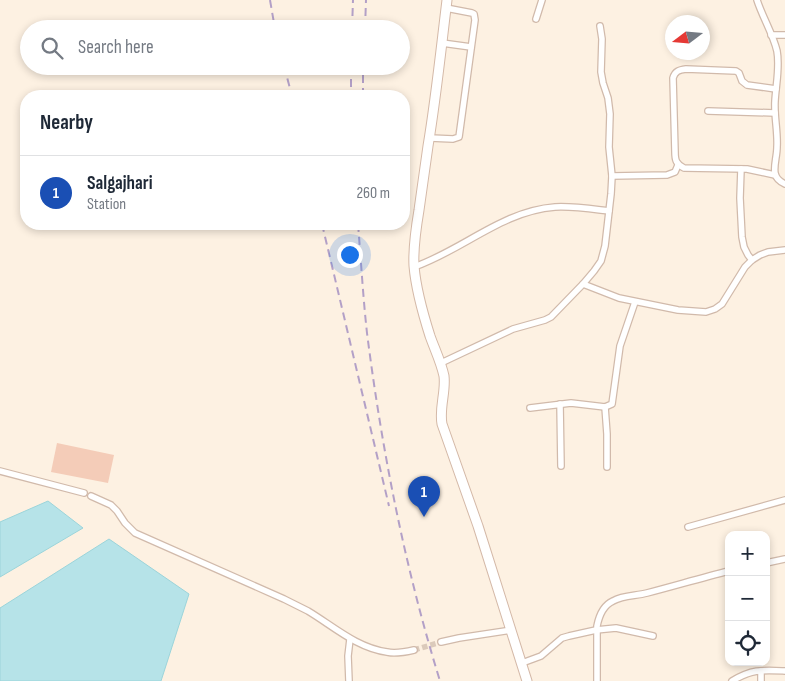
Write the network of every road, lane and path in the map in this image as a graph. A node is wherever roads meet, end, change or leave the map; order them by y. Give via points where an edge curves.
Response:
1 (542, 0) edge
2 (757, 0) edge
3 (446, 4) edge
4 (536, 19) dead end
5 (600, 26) dead end
6 (771, 35) junction
7 (785, 36) edge
8 (442, 43) junction
9 (471, 47) junction
10 (776, 89) junction
11 (708, 111) dead end
12 (775, 113) junction
13 (430, 138) junction
14 (678, 165) junction
15 (741, 169) junction
16 (774, 175) junction
17 (612, 176) junction
18 (785, 184) edge
19 (609, 211) junction
20 (785, 250) edge
21 (752, 260) junction
22 (414, 267) junction
23 (583, 284) junction
24 (635, 302) junction
25 (441, 363) junction
26 (560, 404) junction
27 (605, 406) junction
28 (530, 408) dead end
29 (561, 466) dead end
30 (607, 466) dead end
31 (0, 471) edge
32 (84, 493) dead end
33 (91, 496) dead end
34 (785, 500) edge
35 (688, 527) dead end
36 (785, 559) edge
37 (770, 561) edge
38 (725, 572) edge
39 (512, 630) junction
40 (596, 630) junction
41 (653, 636) dead end
42 (350, 639) junction
43 (441, 642) tunnel mouth
44 (414, 650) tunnel mouth
45 (522, 663) junction
46 (761, 670) junction
47 (785, 671) edge
48 (349, 681) edge
49 (528, 681) edge
50 (597, 681) edge
51 (732, 681) edge
52 (761, 681) edge

1 - 4 street
2 - 6 street
3 - 8 main road
3 - 9 street via 474,14
5 - 17 street via 601,72 610,114
6 - 7 street
6 - 10 street via 778,60
8 - 9 street
8 - 13 main road
9 - 13 street via 459,137
10 - 12 street
10 - 14 street via 747,86 736,71 678,70 673,78 675,160
11 - 12 street
12 - 16 street via 777,148
13 - 22 main road
14 - 15 street via 684,168
14 - 17 street via 675,172 667,175
15 - 16 street
15 - 21 street via 742,237
16 - 18 street
17 - 19 street
19 - 22 street via 556,207 538,210 495,226 442,256
19 - 23 street via 600,261
20 - 21 street via 768,252
21 - 24 street via 722,304 715,309 695,312
22 - 25 main road via 423,312
23 - 24 street via 610,296
23 - 25 street via 552,317 513,329
24 - 27 street via 620,346 612,404
25 - 39 main road via 444,377 442,424
26 - 27 street
26 - 28 street
26 - 29 street
27 - 30 street
31 - 32 street
33 - 42 street via 111,505 135,533 292,603
34 - 35 street
36 - 37 street
38 - 40 street via 612,601 599,618
39 - 43 street
39 - 45 main road
40 - 41 street via 616,628
40 - 45 street via 562,638 541,656
40 - 50 street
42 - 44 street via 388,653
42 - 48 street
45 - 49 main road
46 - 47 street
46 - 51 street
46 - 52 street

